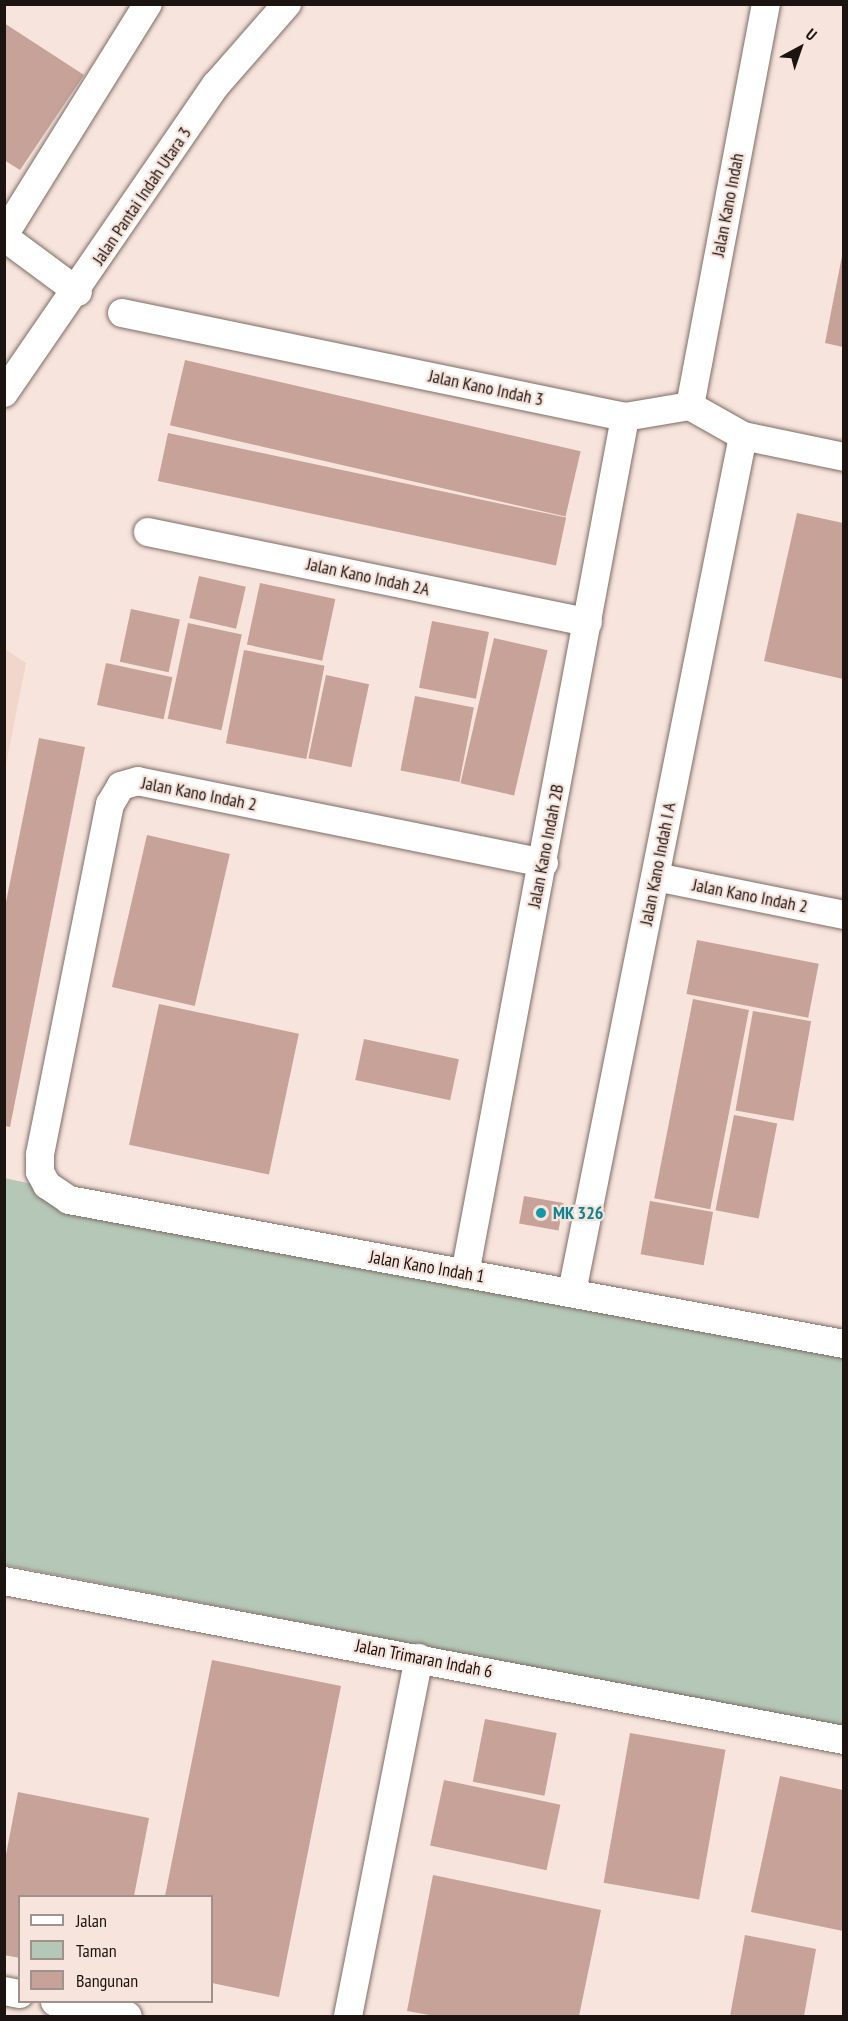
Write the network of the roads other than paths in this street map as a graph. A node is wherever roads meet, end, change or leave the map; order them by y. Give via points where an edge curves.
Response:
1 (148, 4) edge
2 (287, 4) edge
3 (766, 4) edge
4 (4, 236) edge
5 (78, 291) junction
6 (122, 313) dead end
7 (4, 393) edge
8 (690, 406) junction
9 (625, 417) junction
10 (743, 436) junction
11 (843, 457) edge
12 (148, 532) dead end
13 (588, 622) junction
14 (543, 863) junction
15 (656, 877) junction
16 (843, 915) edge
17 (40, 1155) joint
18 (465, 1274) junction
19 (572, 1292) junction
20 (843, 1344) edge
21 (4, 1581) edge
22 (419, 1658) junction
23 (843, 1740) edge
24 (65, 2003) edge
25 (128, 2016) edge
26 (348, 2016) edge

1 - 4 street
2 - 5 street, Jalan Pantai Indah Utara 3 via 216,85
3 - 8 street, Jalan Kano Indah
4 - 5 street
5 - 7 street, Jalan Pantai Indah Utara 3
6 - 9 street, Jalan Kano Indah 3
8 - 9 street, Jalan Kano Indah 3
8 - 10 street
9 - 13 street, Jalan Kano Indah 2B
10 - 11 street
10 - 15 street, Jalan Kano Indah I A
12 - 13 street, Jalan Kano Indah 2A
13 - 14 street, Jalan Kano Indah 2B
14 - 17 street, Jalan Kano Indah 2 via 138,781 121,786 110,804
14 - 18 street, Jalan Kano Indah 2B
15 - 16 street, Jalan Kano Indah 2
15 - 19 street, Jalan Kano Indah I A
17 - 18 street, Jalan Kano Indah 1 via 40,1173 47,1185 69,1200
18 - 19 street, Jalan Kano Indah 1
19 - 20 street, Jalan Kano Indah 1
21 - 22 street, Jalan Trimaran Indah 6
22 - 23 street, Jalan Trimaran Indah 6
22 - 26 street
24 - 25 street

